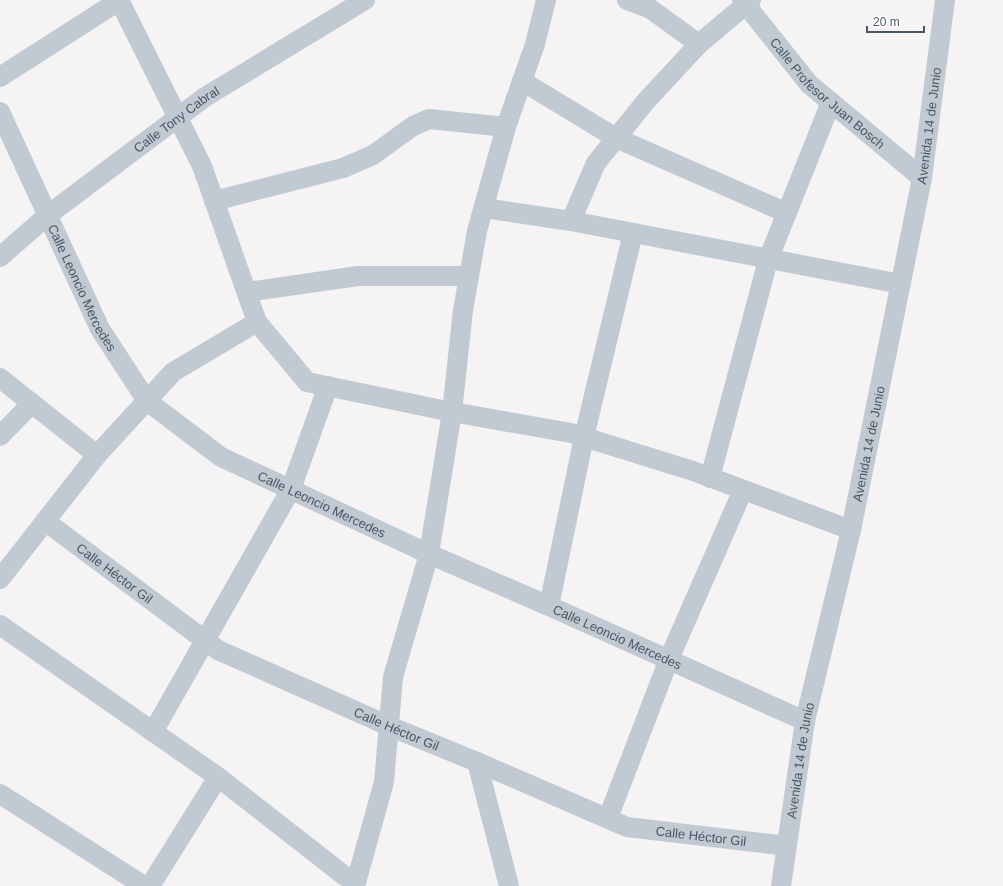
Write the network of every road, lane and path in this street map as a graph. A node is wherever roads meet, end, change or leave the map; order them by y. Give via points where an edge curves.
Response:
1 (119, 0) edge
2 (365, 0) edge
3 (546, 0) edge
4 (626, 0) edge
5 (945, 0) edge
6 (746, 1) edge
7 (699, 44) junction
8 (0, 77) edge
9 (522, 81) junction
10 (831, 102) junction
11 (0, 112) edge
12 (178, 117) junction
13 (506, 127) junction
14 (616, 138) junction
15 (922, 178) junction
16 (214, 201) junction
17 (484, 208) junction
18 (787, 213) junction
19 (48, 215) junction
20 (571, 221) junction
21 (633, 233) junction
22 (0, 257) edge
23 (768, 260) junction
24 (469, 276) junction
25 (901, 284) junction
26 (246, 292) junction
27 (257, 322) junction
28 (0, 378) edge
29 (328, 386) junction
30 (147, 401) junction
31 (32, 403) junction
32 (452, 412) junction
33 (0, 436) edge
34 (584, 437) junction
35 (97, 455) junction
36 (710, 478) junction
37 (291, 489) junction
38 (743, 490) junction
39 (45, 521) junction
40 (850, 530) junction
41 (429, 554) junction
42 (0, 579) edge
43 (549, 606) junction
44 (0, 625) edge
45 (206, 640) junction
46 (669, 659) junction
47 (805, 721) junction
48 (389, 726) junction
49 (153, 732) junction
50 (477, 762) junction
51 (218, 777) junction
52 (0, 794) edge
53 (608, 818) junction
54 (787, 846) junction
55 (355, 885) edge
56 (144, 886) edge
57 (150, 886) edge
58 (509, 886) edge
59 (781, 886) edge

1 - 8 street
1 - 12 street
2 - 12 street, Calle Tony Cabral via 205,97
3 - 9 street
4 - 7 street via 649,8
5 - 15 street, Avenida 14 de Junio
6 - 7 street
6 - 10 street, Calle Profesor Juan Bosch via 810,84
7 - 14 street via 646,101
9 - 13 street
9 - 14 street
10 - 15 street, Calle Profesor Juan Bosch
10 - 18 street
11 - 19 street, Calle Leoncio Mercedes
12 - 16 street via 202,166
12 - 19 street, Calle Tony Cabral
13 - 16 street via 429,119 413,126 373,156 343,168
13 - 17 street
14 - 18 street
14 - 20 street via 596,163
15 - 25 street, Avenida 14 de Junio
16 - 26 street
17 - 20 street
17 - 24 street
18 - 23 street
19 - 22 street, Calle Tony Cabral
19 - 30 street, Calle Leoncio Mercedes via 100,329
20 - 21 street
21 - 23 street
21 - 34 street
23 - 25 street
23 - 36 street
24 - 26 street via 358,276
24 - 32 street
25 - 40 street, Avenida 14 de Junio
26 - 27 street
27 - 29 street via 307,382
27 - 30 street via 173,372
28 - 31 street
29 - 32 street
29 - 37 street
30 - 35 street
30 - 37 street, Calle Leoncio Mercedes via 220,457
31 - 33 street
31 - 35 street
32 - 34 street via 571,432
32 - 41 street
34 - 36 street
34 - 43 street
35 - 39 street
36 - 38 street
37 - 41 street, Calle Leoncio Mercedes
37 - 45 street
38 - 40 street
38 - 46 street
39 - 42 street
39 - 45 street, Calle Héctor Gil
40 - 47 street, Avenida 14 de Junio
41 - 43 street, Calle Leoncio Mercedes
41 - 48 street via 393,677
43 - 46 street, Calle Leoncio Mercedes
44 - 49 street
45 - 48 street, Calle Héctor Gil via 218,650
45 - 49 street
46 - 47 street, Calle Leoncio Mercedes
46 - 53 street
47 - 54 street, Avenida 14 de Junio
48 - 50 street, Calle Héctor Gil
48 - 55 street via 384,782
49 - 51 street
50 - 53 street, Calle Héctor Gil
50 - 58 street
51 - 55 street
51 - 57 street
52 - 56 street
53 - 54 street, Calle Héctor Gil via 627,826
54 - 59 street, Avenida 14 de Junio

